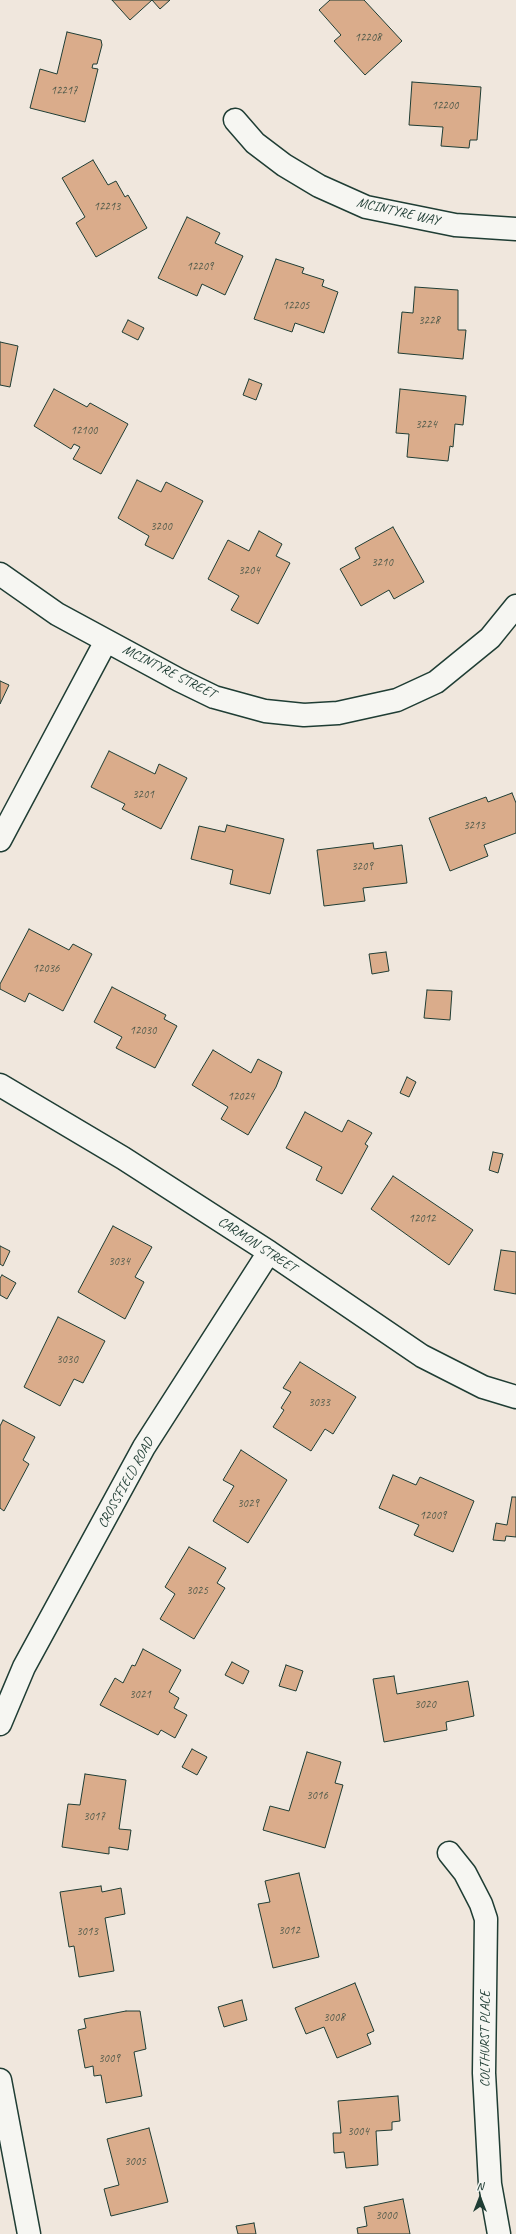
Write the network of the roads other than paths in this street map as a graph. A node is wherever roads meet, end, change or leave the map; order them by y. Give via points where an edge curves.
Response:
1 (235, 120) dead end
2 (516, 228) edge
3 (0, 574) edge
4 (516, 606) edge
5 (106, 641) junction
6 (0, 840) edge
7 (0, 1085) edge
8 (269, 1252) junction
9 (516, 1397) edge
10 (0, 1724) edge
11 (449, 1853) dead end
12 (0, 2080) edge
13 (29, 2234) edge
14 (499, 2234) edge

1 - 2 street, MCINTYRE WAY via 255,143 284,165 319,186 366,207 455,225
3 - 5 street via 57,614
4 - 5 street, MCINTYRE STREET via 490,638 436,682 397,700 338,714 266,711 214,697
5 - 6 street, MCINTYRE STREET
7 - 8 street, CARMON STREET via 123,1158
8 - 9 street, CARMON STREET via 422,1356 483,1386
8 - 10 street, CROSSFIELD ROAD via 144,1447 24,1667
11 - 14 street, COLTHURST PLACE via 482,1904 486,1919 484,2073 490,2184
12 - 13 street

